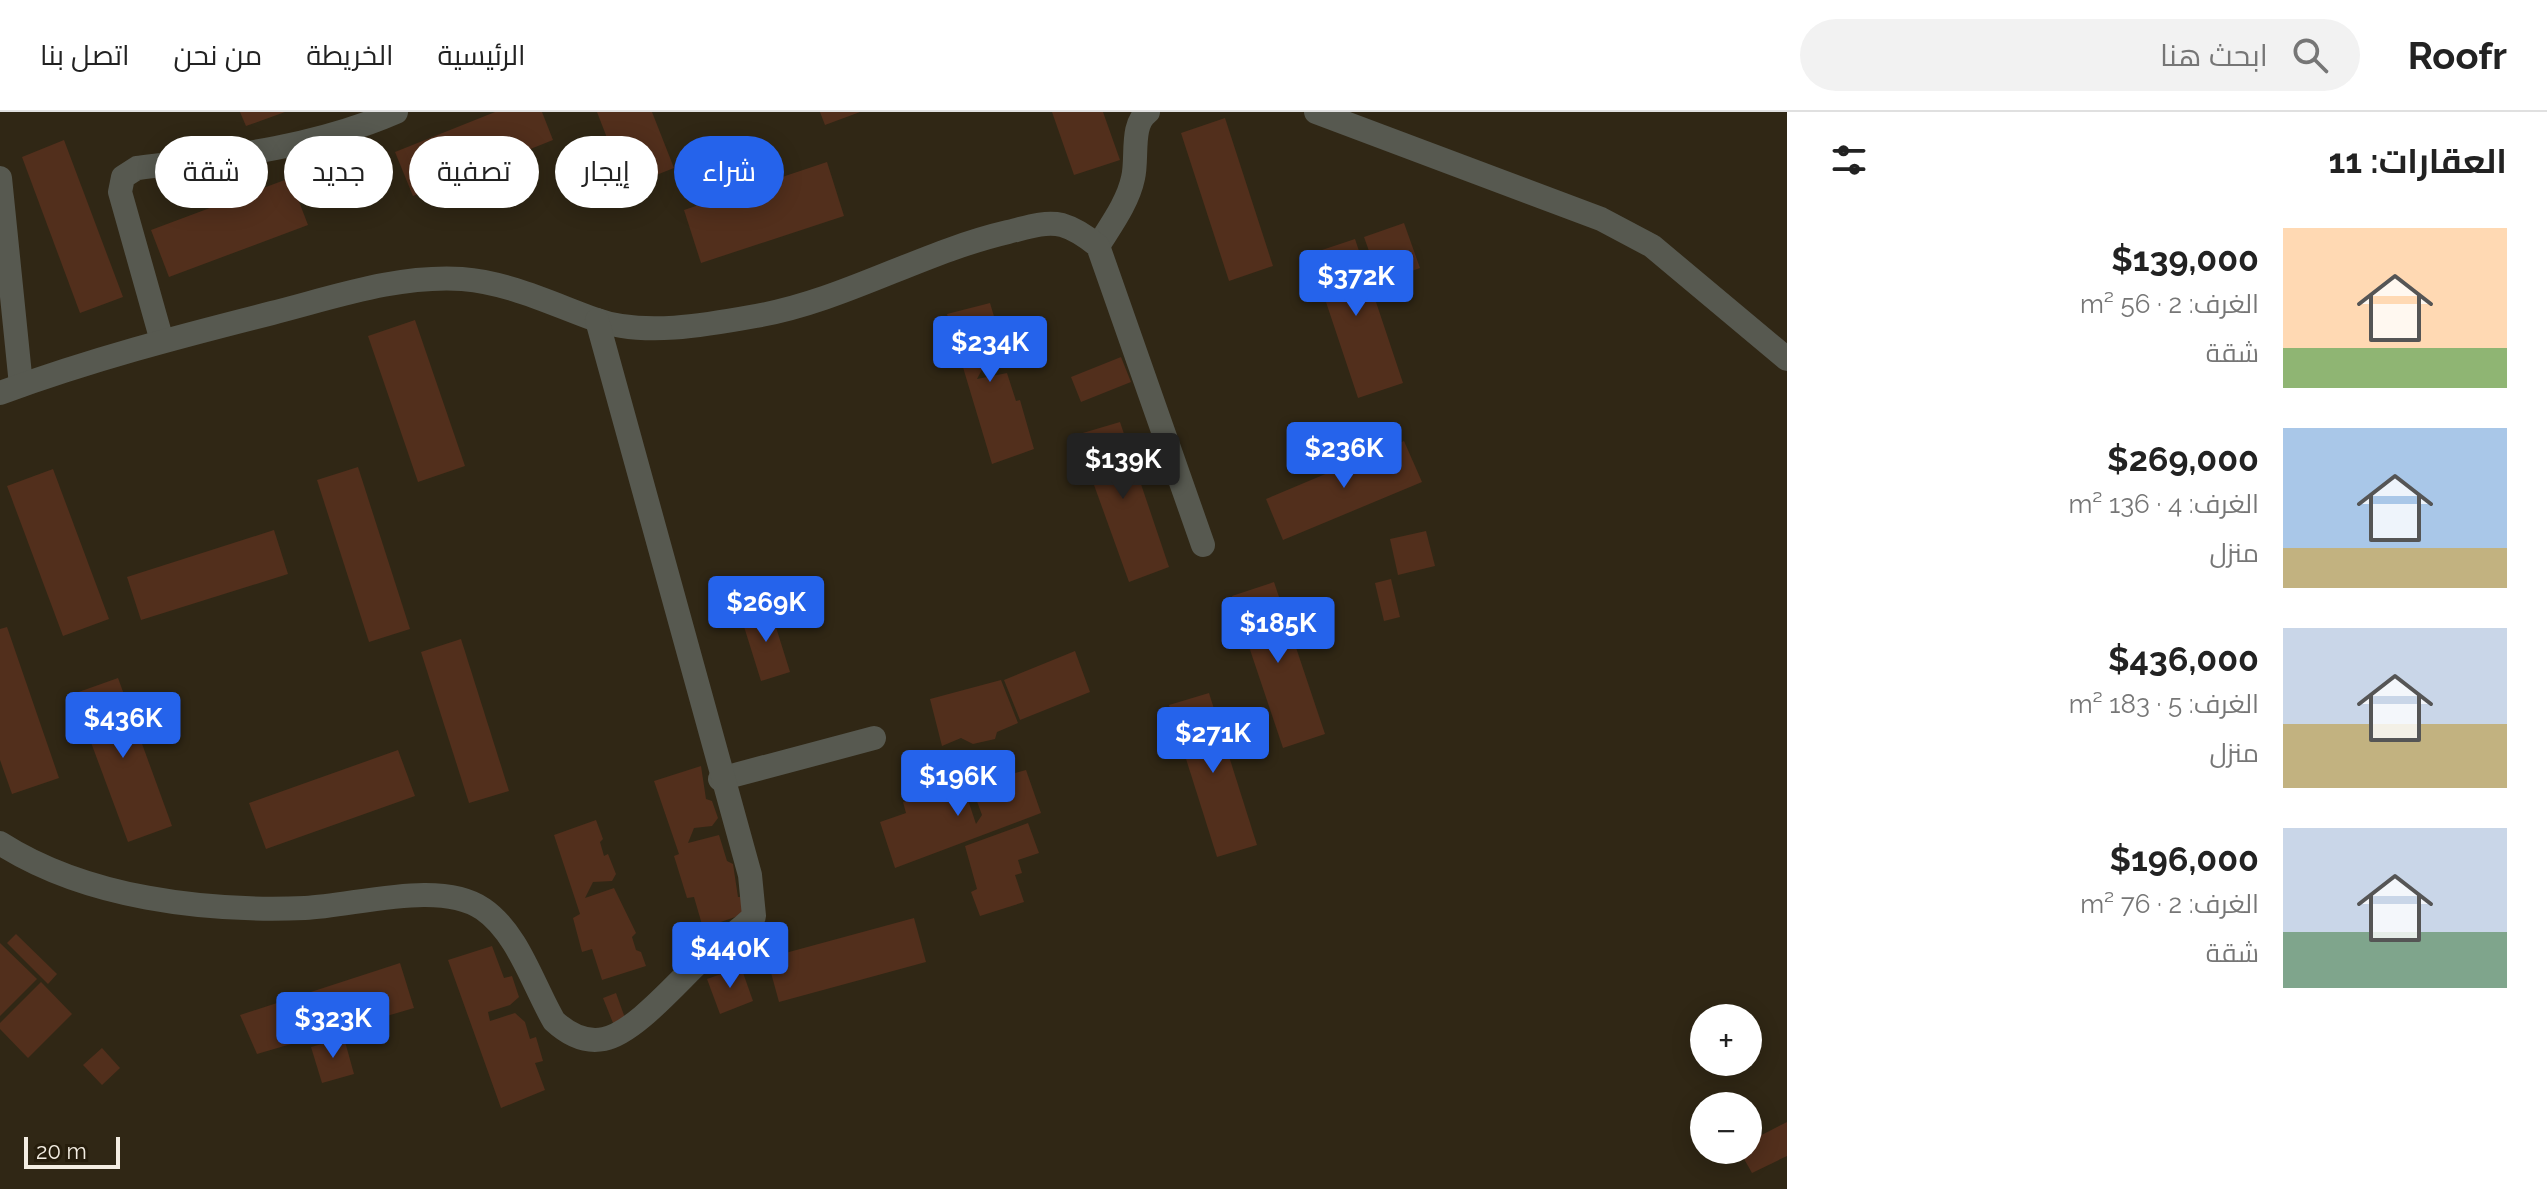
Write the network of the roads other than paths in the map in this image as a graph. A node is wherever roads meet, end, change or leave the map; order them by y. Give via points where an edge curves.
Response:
1 (396, 112) edge
2 (1148, 112) edge
3 (1316, 112) edge
4 (0, 178) edge
5 (1098, 246) junction
6 (597, 320) junction
7 (162, 341) junction
8 (1787, 359) edge
9 (11, 389) edge
10 (1203, 545) dead end
11 (874, 738) dead end
12 (720, 779) junction
13 (0, 843) edge

1 - 7 street via 347,133 270,151 137,168 123,177 120,192
2 - 5 street via 1136,133 1133,181
3 - 8 street via 1627,232 1652,246
4 - 9 street
5 - 6 street via 1078,231 1042,224 932,255 765,315 682,326
5 - 10 street
6 - 7 street via 498,285 427,279 392,282
6 - 12 street
7 - 9 street
11 - 12 street
12 - 13 street via 750,875 754,916 657,1004 608,1039 574,1036 554,1021 505,929 469,901 431,895 265,909 180,902 86,880

